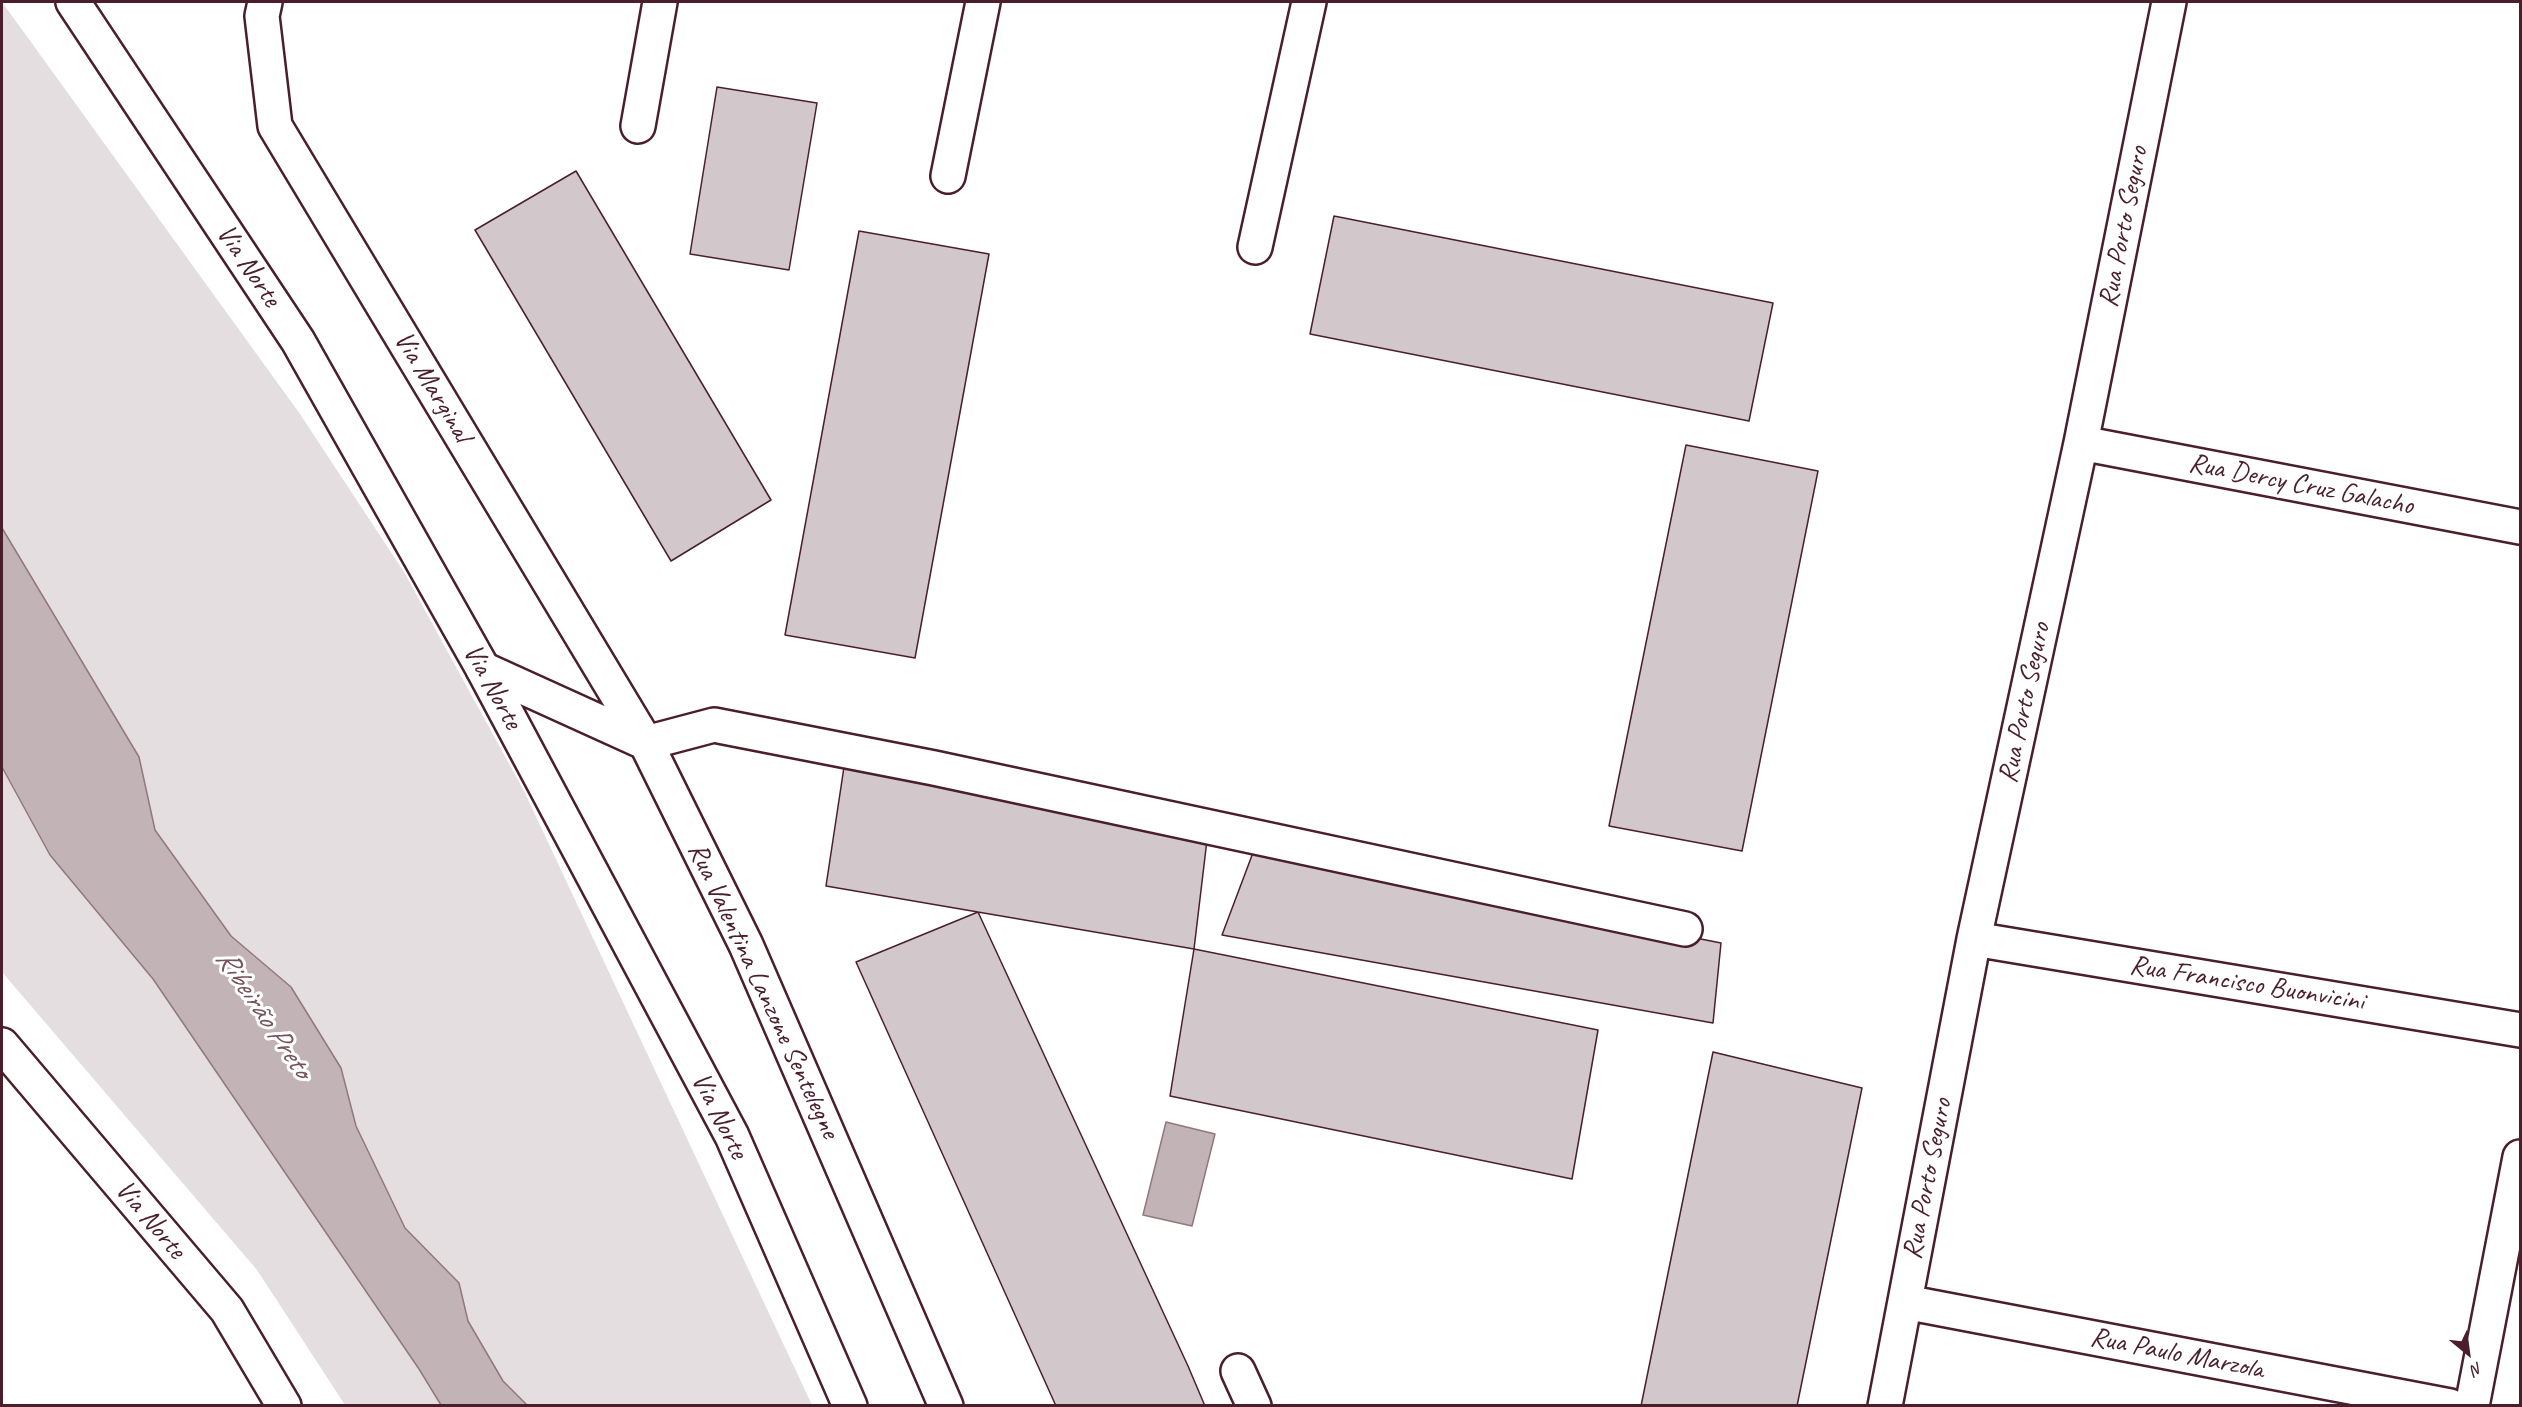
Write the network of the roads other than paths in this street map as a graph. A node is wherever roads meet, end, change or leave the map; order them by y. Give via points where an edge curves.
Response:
1 (73, 2) edge
2 (660, 2) edge
3 (983, 2) edge
4 (1309, 2) edge
5 (2169, 2) edge
6 (263, 9) edge
7 (638, 126) dead end
8 (948, 176) dead end
9 (1256, 247) dead end
10 (2081, 443) junction
11 (2520, 527) edge
12 (483, 669) junction
13 (646, 743) junction
14 (1685, 929) dead end
15 (1974, 939) junction
16 (2520, 1030) edge
17 (2, 1045) edge
18 (2520, 1157) edge
19 (1905, 1302) junction
20 (1238, 1371) dead end
21 (284, 1406) edge
22 (850, 1406) edge
23 (946, 1406) edge
24 (1254, 1406) edge
25 (1885, 1406) edge
26 (2450, 1406) edge
27 (2472, 1406) edge

1 - 12 street, Via Norte via 298,341
2 - 7 street
3 - 8 street
4 - 9 street
5 - 10 street, Rua Porto Seguro
6 - 13 street, Via Marginal via 275,126
10 - 11 street, Rua Dercy Cruz Galacho
10 - 15 street, Rua Porto Seguro
12 - 13 street
12 - 22 street, Via Norte via 732,1136
13 - 14 street via 714,724
13 - 23 street, Rua Valentina Lanzone Sentelegne via 746,945
15 - 16 street, Rua Francisco Buonvicini
15 - 19 street, Rua Porto Seguro
17 - 21 street, Via Norte via 227,1310
18 - 27 street
19 - 25 street, Rua Porto Seguro
19 - 26 street, Rua Paulo Marzola
20 - 24 street

